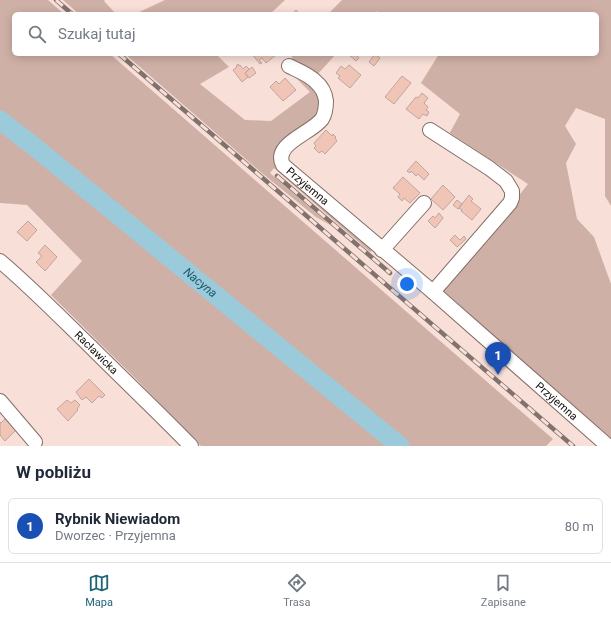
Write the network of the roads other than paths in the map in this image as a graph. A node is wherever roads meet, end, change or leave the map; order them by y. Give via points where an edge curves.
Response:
1 (289, 66) dead end
2 (430, 130) dead end
3 (424, 203) dead end
4 (382, 250) junction
5 (0, 261) edge
6 (433, 292) junction
7 (0, 401) edge
8 (36, 442) dead end
9 (191, 446) edge
10 (608, 446) edge

1 - 4 street, Przyjemna via 318,83 324,93 326,104 320,121 283,150 280,157 283,165
2 - 6 street via 489,168 506,181 512,191 510,203
3 - 4 street
4 - 6 street, Przyjemna
5 - 9 street, Racławicka
6 - 10 street, Przyjemna
7 - 8 street

